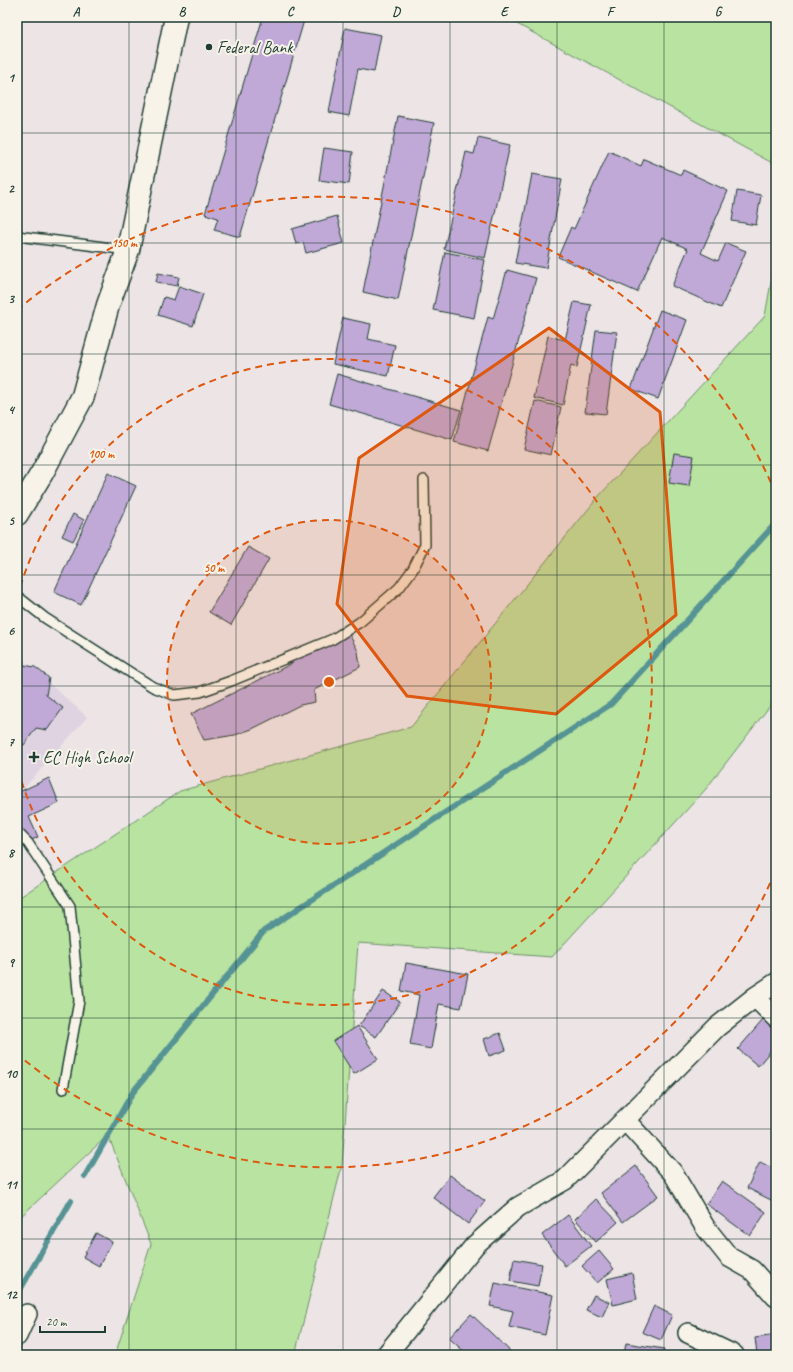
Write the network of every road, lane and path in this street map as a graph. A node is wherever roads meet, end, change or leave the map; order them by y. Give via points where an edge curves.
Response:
1 (176, 17) edge
2 (17, 236) edge
3 (128, 250) junction
4 (424, 480) dead end
5 (17, 514) edge
6 (17, 596) edge
7 (17, 832) edge
8 (776, 983) edge
9 (755, 997) junction
10 (776, 1018) edge
11 (63, 1089) dead end
12 (625, 1120) junction
13 (776, 1297) edge
14 (27, 1314) dead end
15 (688, 1333) dead end
16 (17, 1336) edge
17 (386, 1355) edge
18 (734, 1355) edge

1 - 3 main road
2 - 3 lane
3 - 5 main road via 108,306 83,396
4 - 6 lane via 425,545 414,569 399,588 360,622 334,640 200,692 174,695 153,687 45,618
7 - 11 lane via 28,843 70,906 79,1001
8 - 9 street
9 - 10 street
9 - 12 street via 717,1027
12 - 13 street via 673,1173 705,1227 729,1257 752,1270
12 - 17 street via 565,1180 518,1207 475,1245
14 - 16 street
15 - 18 street

